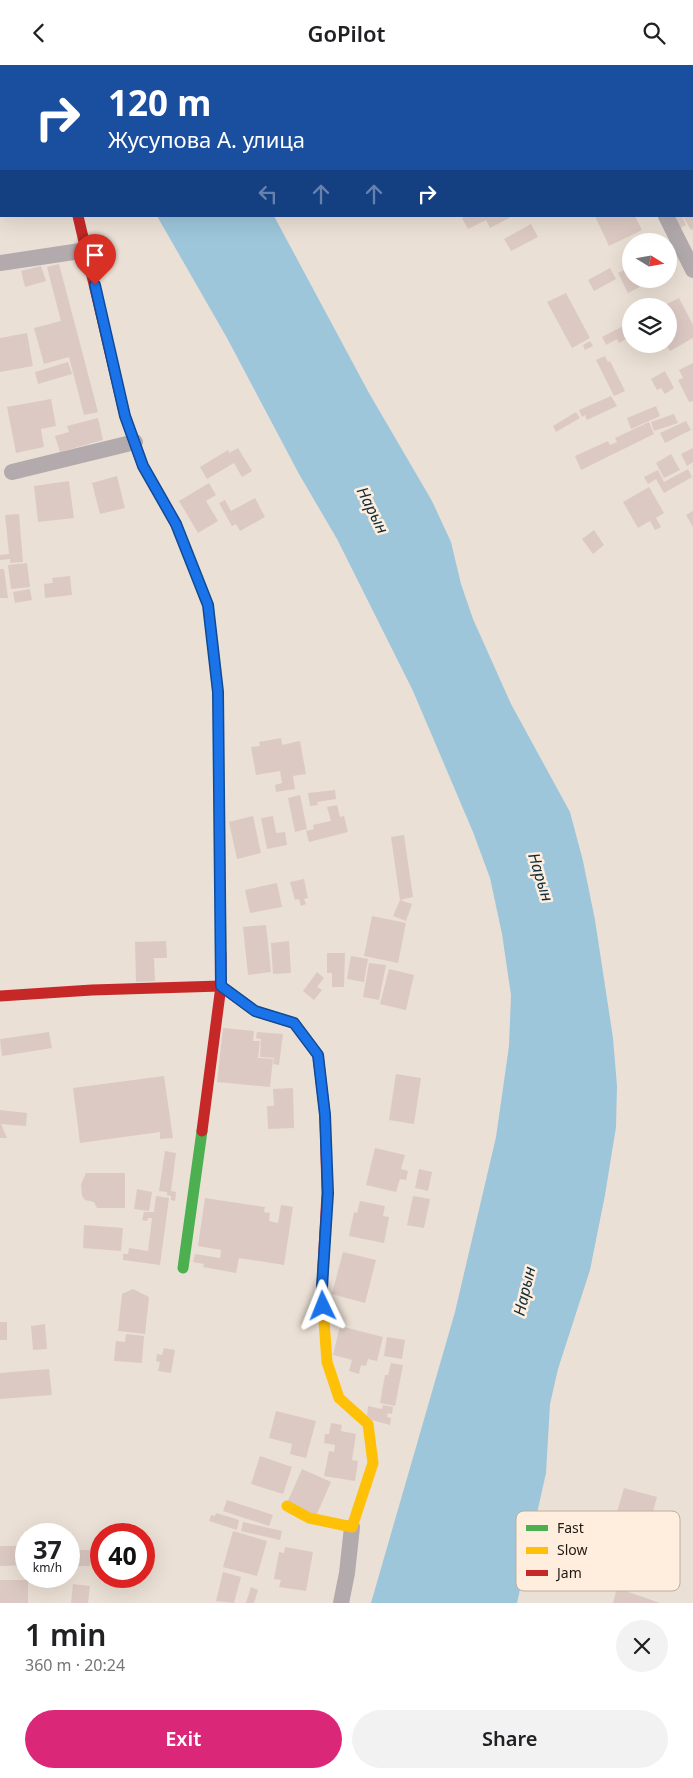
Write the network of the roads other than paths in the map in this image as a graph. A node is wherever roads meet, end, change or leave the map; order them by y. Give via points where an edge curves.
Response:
1 (78, 217) edge
2 (666, 217) edge
3 (87, 251) junction
4 (0, 263) edge
5 (693, 270) edge
6 (134, 442) junction
7 (12, 472) dead end
8 (221, 986) junction
9 (0, 996) edge
10 (182, 1267) dead end
11 (287, 1506) dead end
12 (352, 1527) junction
13 (341, 1603) edge

1 - 3 street
2 - 5 street
3 - 4 street
3 - 6 street via 125,416
6 - 7 street
6 - 8 street via 143,466 176,524 208,605 218,692
8 - 9 street
8 - 10 street
8 - 12 street via 255,1011 294,1023 318,1055 325,1115 328,1193 322,1287 326,1362 338,1398 368,1424 373,1463
11 - 12 street via 309,1518
12 - 13 street

